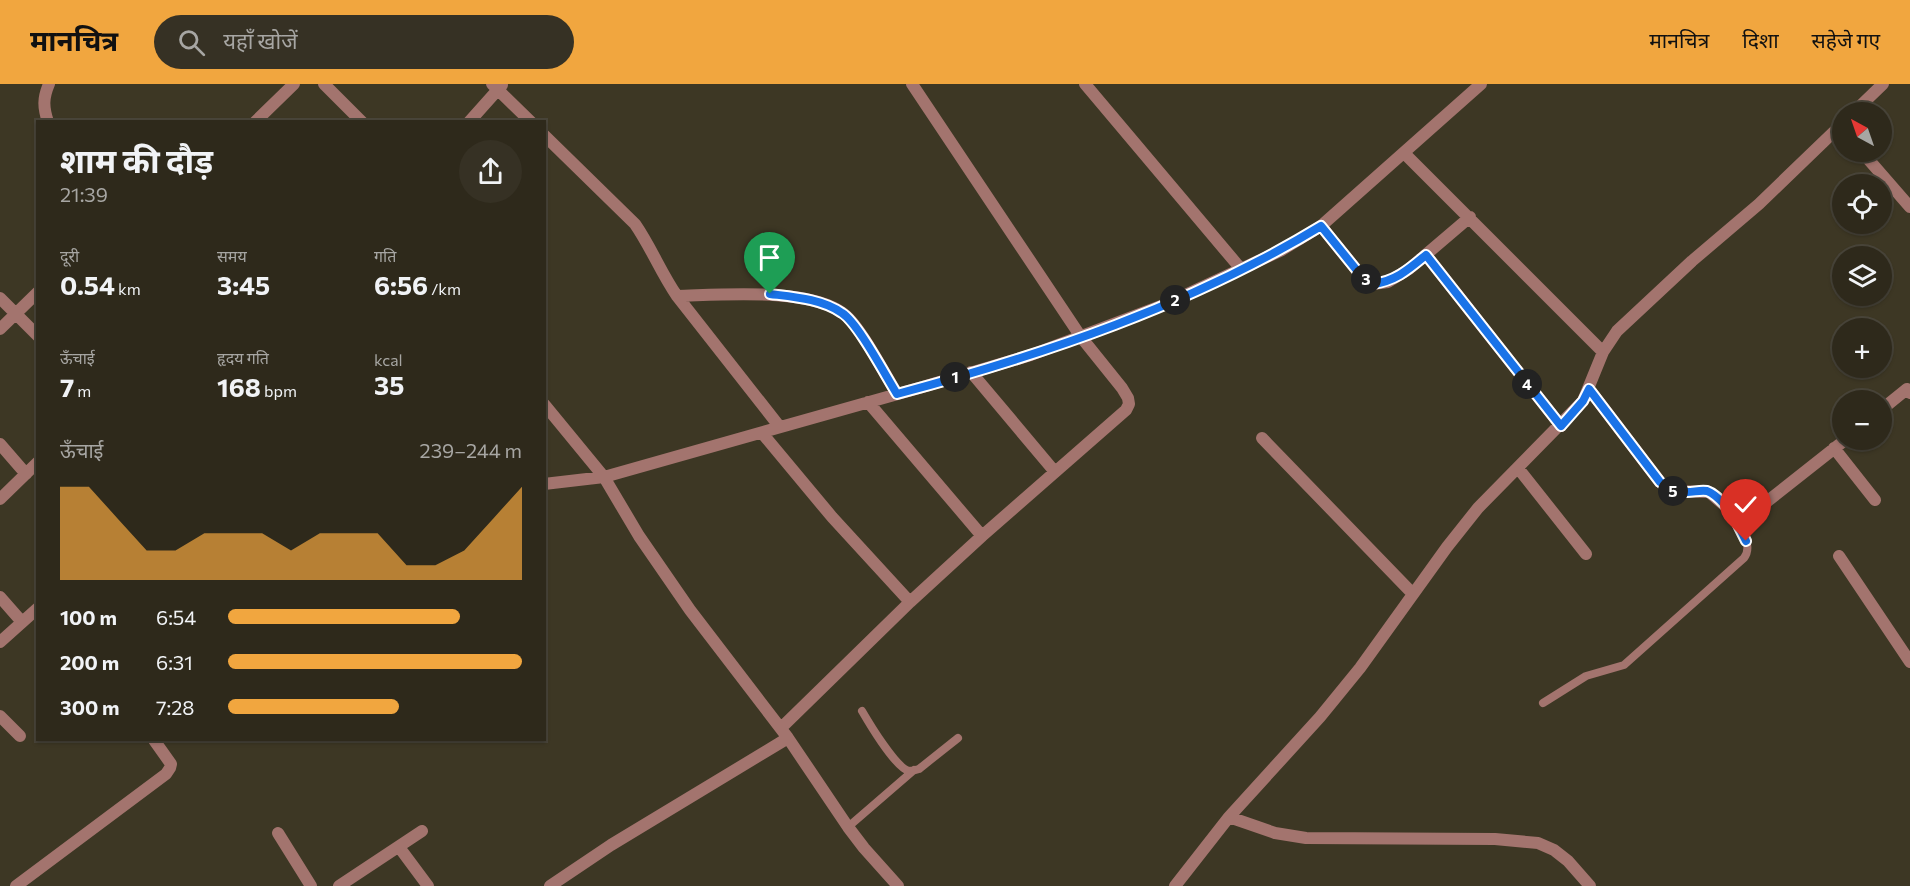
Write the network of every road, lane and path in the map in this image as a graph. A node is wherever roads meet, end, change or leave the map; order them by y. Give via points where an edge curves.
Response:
1 (49, 84) edge
2 (294, 84) edge
3 (324, 84) edge
4 (912, 84) edge
5 (1085, 84) edge
6 (1481, 84) edge
7 (1883, 84) edge
8 (498, 86) edge
9 (1864, 102) edge
10 (47, 120) edge
11 (257, 120) edge
12 (360, 120) edge
13 (471, 120) edge
14 (529, 120) edge
15 (1832, 135) edge
16 (546, 137) edge
17 (1404, 153) junction
18 (1871, 162) edge
19 (1910, 207) edge
20 (1470, 217) junction
21 (1321, 226) junction
22 (1426, 255) junction
23 (1242, 269) junction
24 (36, 294) edge
25 (677, 296) junction
26 (0, 298) edge
27 (15, 314) junction
28 (0, 329) edge
29 (36, 334) edge
30 (1081, 337) junction
31 (1603, 352) junction
32 (971, 372) junction
33 (1589, 389) junction
34 (1910, 393) edge
35 (897, 394) junction
36 (868, 402) junction
37 (1892, 402) edge
38 (546, 406) edge
39 (779, 426) junction
40 (1561, 426) junction
41 (762, 433) junction
42 (1262, 438) dead end
43 (0, 444) edge
44 (1832, 450) edge
45 (1836, 450) edge
46 (36, 464) edge
47 (1518, 468) junction
48 (1055, 472) junction
49 (26, 474) junction
50 (604, 477) junction
51 (546, 484) edge
52 (0, 499) edge
53 (1875, 500) dead end
54 (1737, 516) junction
55 (982, 536) junction
56 (1586, 554) dead end
57 (1839, 556) dead end
58 (1413, 594) junction
59 (0, 597) edge
60 (910, 602) junction
61 (36, 610) edge
62 (22, 622) junction
63 (0, 642) edge
64 (1910, 662) edge
65 (1543, 703) dead end
66 (862, 711) dead end
67 (0, 716) edge
68 (784, 733) junction
69 (20, 736) dead end
70 (958, 738) dead end
71 (155, 741) edge
72 (914, 770) junction
73 (1229, 817) junction
74 (848, 827) junction
75 (422, 831) dead end
76 (278, 833) dead end
77 (399, 847) junction
78 (16, 886) edge
79 (311, 886) edge
80 (339, 886) edge
81 (428, 886) edge
82 (550, 886) edge
83 (898, 886) edge
84 (1175, 886) edge
85 (1590, 886) edge

1 - 10 street via 44,97
2 - 11 street
3 - 12 street
4 - 30 street
5 - 23 street
6 - 17 street
7 - 9 street
8 - 13 street
8 - 14 street
15 - 31 street via 1638,310
16 - 25 street via 635,224
17 - 20 street
17 - 21 street
18 - 19 street
20 - 22 street
20 - 31 street
21 - 22 street via 1359,273 1373,284 1388,282
21 - 23 street
22 - 40 street
23 - 30 street
24 - 27 street
25 - 35 street via 770,294 831,307 855,326
25 - 39 street
26 - 27 street
27 - 28 street
27 - 29 street
30 - 32 street
30 - 48 street via 1122,388 1129,405
31 - 33 street
32 - 35 street
32 - 48 street
33 - 40 street
33 - 54 street via 1660,482 1674,491 1709,492
34 - 37 street via 1907,390
35 - 36 street
36 - 39 street
36 - 55 street
38 - 50 street
39 - 41 street
40 - 47 street
41 - 50 street
41 - 60 street
42 - 58 street
43 - 49 street
44 - 54 street via 1755,511
45 - 53 street
46 - 49 street
47 - 56 street
47 - 58 street via 1478,508
48 - 55 street
49 - 52 street
50 - 51 street
50 - 68 street via 690,610
54 - 65 lane via 1749,547 1744,558 1624,665 1586,676
55 - 60 street
57 - 64 street
58 - 73 street via 1320,717
59 - 62 street
60 - 68 street
61 - 62 street
62 - 63 street
66 - 72 lane via 903,768
67 - 69 street
68 - 74 street
68 - 82 street
70 - 72 lane
71 - 78 street via 171,764 166,774
72 - 74 lane
73 - 84 street
73 - 85 street via 1275,833 1306,838 1495,839 1538,843 1568,861
74 - 83 street
75 - 77 street
76 - 79 street
77 - 80 street
77 - 81 street

